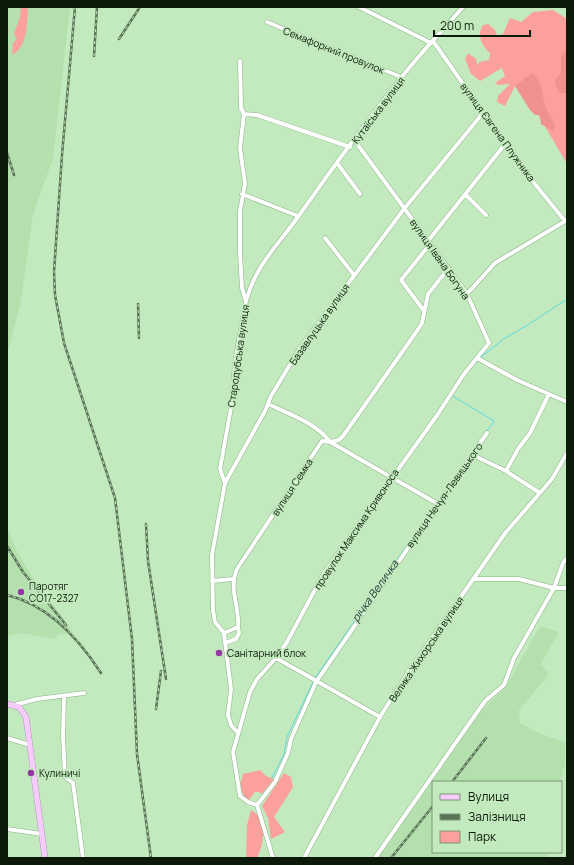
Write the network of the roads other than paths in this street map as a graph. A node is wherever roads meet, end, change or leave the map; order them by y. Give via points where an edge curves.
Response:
1 (359, 7) edge
2 (463, 7) edge
3 (267, 22) dead end
4 (432, 42) junction
5 (240, 61) dead end
6 (402, 77) junction
7 (483, 113) junction
8 (244, 114) junction
9 (355, 141) junction
10 (505, 144) junction
11 (350, 146) junction
12 (337, 163) junction
13 (242, 194) junction
14 (360, 194) dead end
15 (466, 195) junction
16 (404, 210) junction
17 (486, 215) dead end
18 (298, 216) junction
19 (566, 221) edge
20 (325, 238) dead end
21 (429, 242) junction
22 (448, 269) junction
23 (354, 275) junction
24 (467, 294) junction
25 (246, 301) junction
26 (424, 311) junction
27 (477, 358) junction
28 (550, 394) junction
29 (567, 402) edge
30 (268, 404) junction
31 (487, 433) dead end
32 (330, 442) junction
33 (567, 453) edge
34 (473, 455) junction
35 (506, 472) junction
36 (392, 476) junction
37 (225, 483) junction
38 (540, 493) junction
39 (438, 504) junction
40 (567, 558) edge
41 (233, 579) junction
42 (474, 579) junction
43 (212, 580) junction
44 (554, 588) junction
45 (567, 588) edge
46 (238, 627) junction
47 (224, 633) junction
48 (225, 643) junction
49 (276, 658) junction
50 (316, 682) junction
51 (84, 693) dead end
52 (64, 697) junction
53 (7, 704) edge
54 (14, 705) junction
55 (380, 717) junction
56 (237, 732) junction
57 (7, 738) edge
58 (30, 745) junction
59 (257, 805) junction
60 (7, 829) edge
61 (42, 834) junction
62 (45, 858) edge
63 (83, 858) edge
64 (273, 858) edge
65 (305, 858) edge
66 (375, 858) edge

1 - 4 street
2 - 4 street, Кутаїська вулиця
3 - 6 street, Семафорний провулок
4 - 6 street, Кутаїська вулиця
4 - 7 street, вулиця Євгена Плужника
5 - 8 street, Стародубська вулиця via 241,108
6 - 9 street, Кутаїська вулиця
7 - 10 street, вулиця Євгена Плужника
7 - 16 street, Базавлуцька вулиця
8 - 11 street via 257,115
8 - 13 street, Стародубська вулиця via 240,148 245,184
9 - 11 street, Кутаїська вулиця
9 - 16 street, вулиця Івана Богуна
10 - 15 street
10 - 19 street, вулиця Євгена Плужника
11 - 12 street, Кутаїська вулиця
12 - 14 street
12 - 18 street, Кутаїська вулиця
13 - 18 street
13 - 25 street, Стародубська вулиця via 241,266 242,288
15 - 17 street
15 - 21 street
16 - 21 street, вулиця Івана Богуна
16 - 23 street, Базавлуцька вулиця
18 - 25 street, Кутаїська вулиця via 259,266
19 - 24 street via 495,263
20 - 23 street
21 - 22 street, вулиця Івана Богуна
21 - 26 street via 401,280
22 - 24 street, вулиця Івана Богуна
22 - 26 street, вулиця Семка via 428,294
23 - 30 street, Базавлуцька вулиця via 300,348
24 - 27 street, вулиця Івана Богуна via 488,340 488,346
25 - 37 street, Стародубська вулиця via 220,468
26 - 32 street, вулиця Семка via 422,323 364,409 339,440
27 - 28 street
27 - 36 street, провулок Максима Кривоноса
28 - 29 street
28 - 35 street
30 - 32 street via 323,432
30 - 37 street, Базавлуцька вулиця
31 - 34 street, вулиця Нечуя-Левицького
32 - 36 street
32 - 41 street, вулиця Семка via 322,441
33 - 38 street, Велика Жихорська вулиця via 552,479
34 - 35 street
34 - 39 street, вулиця Нечуя-Левицького
35 - 38 street
36 - 39 street
36 - 49 street, провулок Максима Кривоноса via 324,573
37 - 43 street, Базавлуцька вулиця via 212,555
38 - 42 street, Велика Жихорська вулиця via 506,532
39 - 50 street, вулиця Нечуя-Левицького
40 - 44 street
41 - 43 street
41 - 46 street via 239,617
42 - 44 street via 519,579
42 - 55 street, Велика Жихорська вулиця
43 - 47 street, Базавлуцька вулиця via 213,616
44 - 45 street
44 - 66 street via 522,643 504,685 485,701
46 - 47 street
46 - 48 street via 236,639
47 - 48 street
48 - 56 street via 231,689 228,715 231,725
49 - 50 street
49 - 56 street, провулок Максима Кривоноса via 257,679 250,692
50 - 55 street
50 - 59 street, вулиця Нечуя-Левицького via 275,782
51 - 52 street
52 - 54 street via 37,699
52 - 63 street via 65,777 73,783
53 - 54 main road
54 - 58 main road via 24,711 26,716
55 - 65 street, Велика Жихорська вулиця
56 - 59 street, провулок Максима Кривоноса via 233,752 240,796
57 - 58 street
58 - 61 main road
59 - 64 street
60 - 61 street
61 - 62 main road

